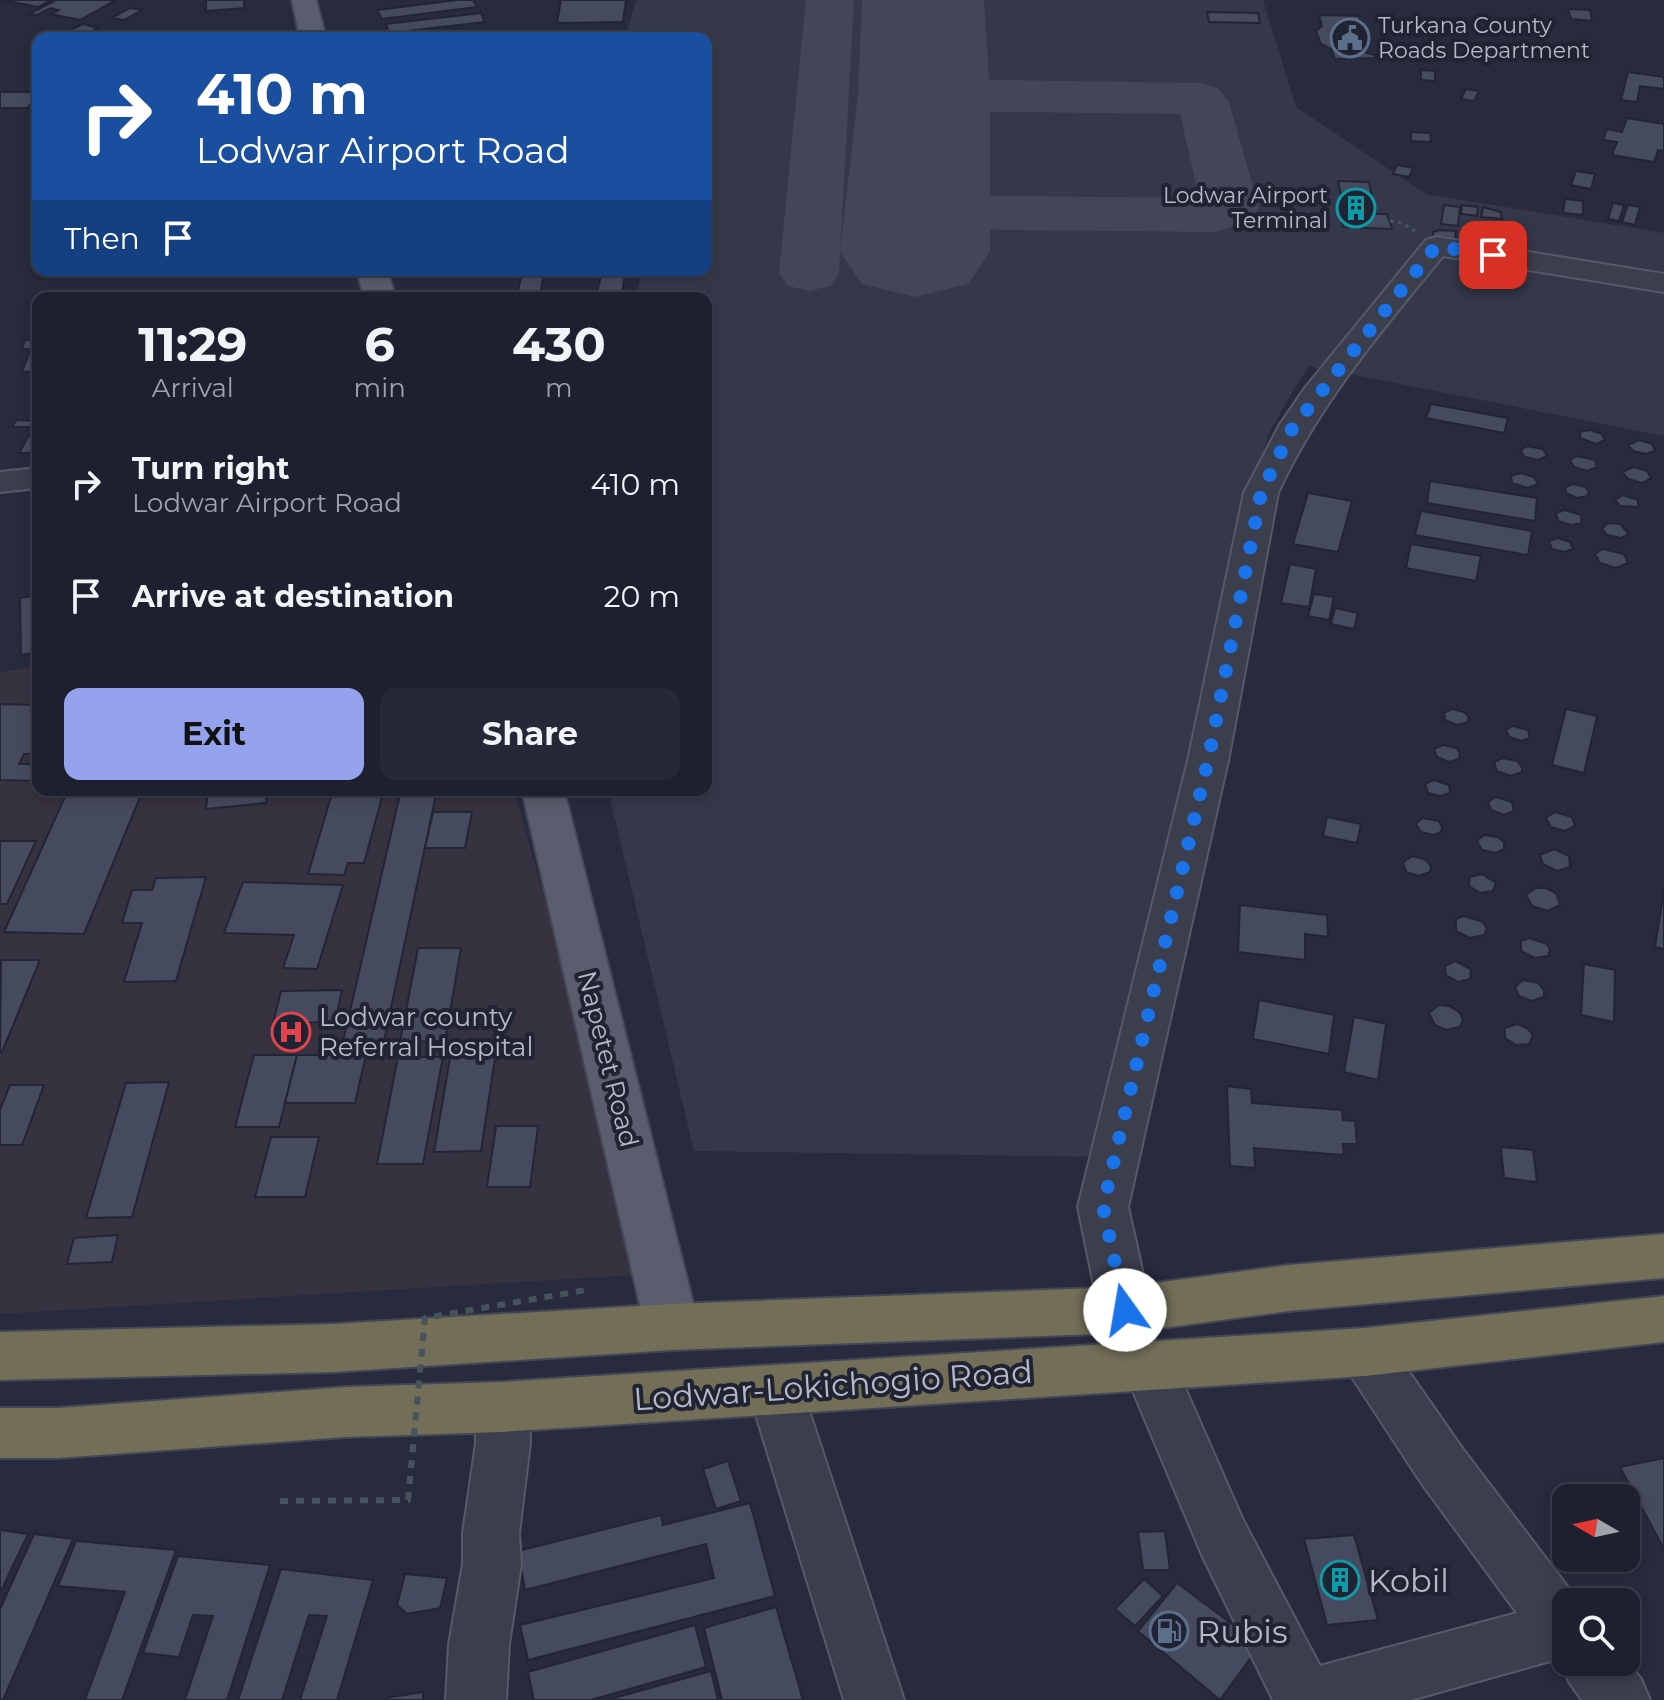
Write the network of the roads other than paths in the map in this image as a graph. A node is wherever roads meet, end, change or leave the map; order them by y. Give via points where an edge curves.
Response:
1 (304, 0) edge
2 (312, 32) edge
3 (1664, 283) edge
4 (32, 479) edge
5 (0, 482) edge
6 (544, 796) edge
7 (1664, 1256) edge
8 (1125, 1310) junction
9 (1664, 1319) edge
10 (672, 1327) junction
11 (1365, 1352) junction
12 (0, 1356) edge
13 (1149, 1365) junction
14 (775, 1389) junction
15 (502, 1407) junction
16 (0, 1433) edge
17 (1552, 1613) edge
18 (1552, 1646) edge
19 (1601, 1676) edge
20 (476, 1700) edge
21 (874, 1700) edge
22 (1305, 1700) edge
23 (1620, 1700) edge

1 - 2 main road
3 - 8 street via 1436,246 1292,429 1261,493 1209,756 1103,1207
4 - 5 street
6 - 10 main road, Napetet Road
7 - 8 highway, Lodwar-Lokichogio Road via 1289,1288
8 - 10 highway, Lodwar-Lokichogio Road
9 - 11 highway, Lodwar-Lokichogio Road
10 - 12 highway, Lodwar-Lokichogio Road via 334,1348
11 - 13 highway, Lodwar-Lokichogio Road
11 - 17 street
13 - 14 highway, Lodwar-Lokichogio Road
13 - 22 street via 1222,1536
14 - 15 highway, Lodwar-Lokichogio Road
14 - 21 street
15 - 16 highway, Lodwar-Lokichogio Road
15 - 20 street via 503,1443
18 - 22 street
19 - 23 street

